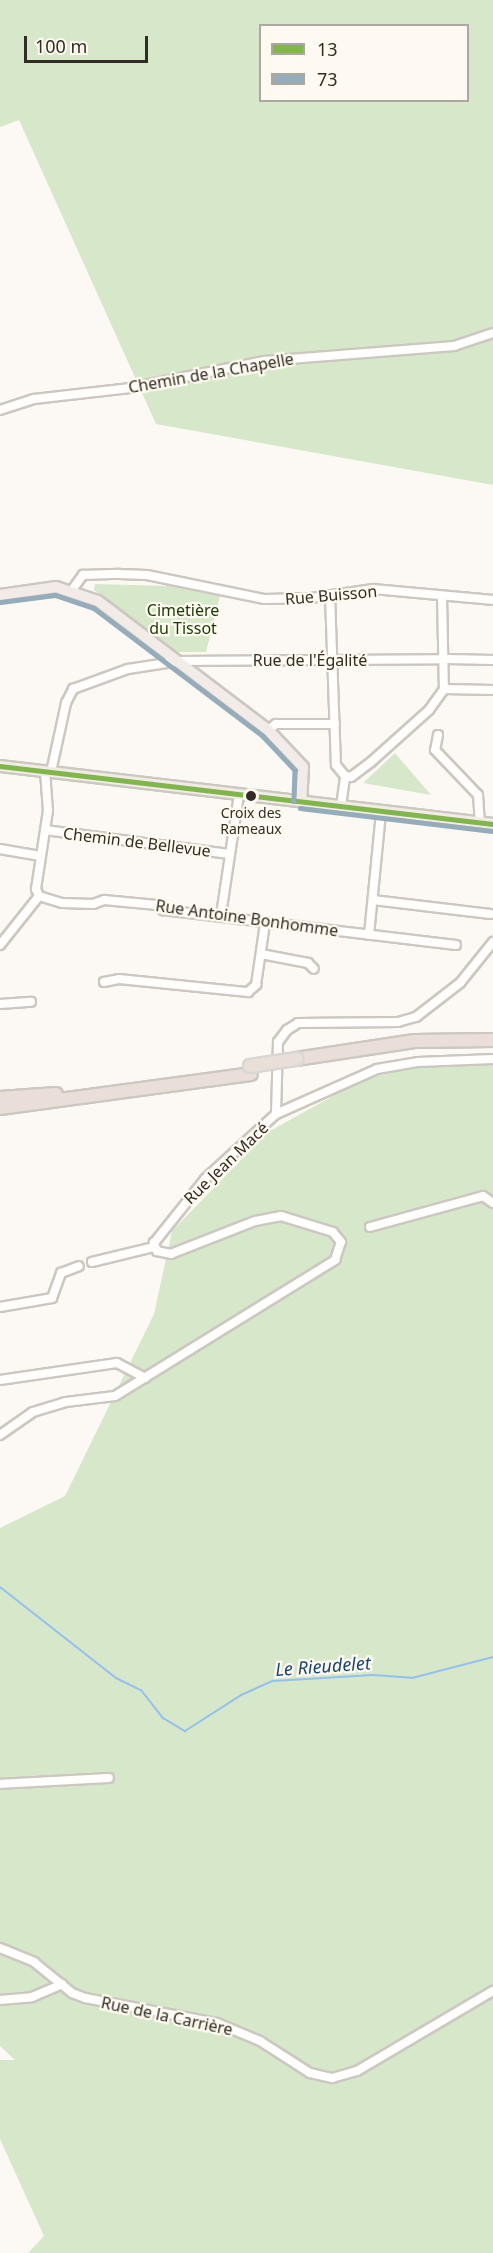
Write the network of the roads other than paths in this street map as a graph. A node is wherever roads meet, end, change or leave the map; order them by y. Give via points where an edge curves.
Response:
1 (493, 333) edge
2 (0, 410) edge
3 (72, 590) junction
4 (0, 595) edge
5 (330, 595) junction
6 (442, 596) junction
7 (493, 600) edge
8 (445, 659) junction
9 (331, 660) junction
10 (493, 660) edge
11 (178, 661) junction
12 (444, 689) junction
13 (493, 690) edge
14 (334, 724) junction
15 (268, 730) junction
16 (438, 735) dead end
17 (0, 765) edge
18 (48, 771) junction
19 (0, 772) edge
20 (348, 776) junction
21 (239, 795) junction
22 (301, 801) junction
23 (341, 806) junction
24 (381, 812) junction
25 (480, 822) junction
26 (493, 824) edge
27 (45, 830) junction
28 (0, 849) edge
29 (229, 854) junction
30 (40, 856) junction
31 (39, 896) junction
32 (373, 900) junction
33 (490, 914) dead end
34 (221, 915) junction
35 (265, 923) junction
36 (369, 935) junction
37 (493, 942) edge
38 (0, 945) edge
39 (456, 945) dead end
40 (261, 954) junction
41 (314, 969) dead end
42 (104, 982) dead end
43 (32, 1002) dead end
44 (0, 1004) edge
45 (493, 1040) edge
46 (493, 1047) edge
47 (493, 1059) edge
48 (296, 1063) junction
49 (250, 1070) junction
50 (0, 1098) edge
51 (0, 1108) edge
52 (276, 1114) junction
53 (493, 1203) edge
54 (370, 1227) dead end
55 (154, 1247) junction
56 (92, 1262) dead end
57 (78, 1266) dead end
58 (0, 1307) edge
59 (145, 1378) junction
60 (0, 1380) edge
61 (0, 1435) edge
62 (109, 1778) dead end
63 (0, 1784) edge
64 (0, 1948) edge
65 (62, 1984) junction
66 (493, 1991) edge
67 (0, 2000) edge

1 - 2 street, Chemin de la Chapelle via 454,346 264,361 130,388 34,399
3 - 4 main road via 38,588
3 - 5 street, Rue Buisson via 77,579 88,573 155,578 264,599
3 - 11 main road via 98,601
5 - 6 street, Rue Buisson via 373,589
5 - 9 street
6 - 7 street, Rue Buisson
6 - 8 street
8 - 9 street, Rue de l'Égalité
8 - 10 street, Rue de l'Égalité
8 - 12 street
9 - 11 street, Rue de l'Égalité
9 - 14 street
11 - 15 main road
11 - 18 street, Rue de l'Égalité via 128,669 73,689
12 - 13 street
12 - 20 street via 429,710
14 - 15 street via 276,724
14 - 20 street via 336,765
15 - 22 main road via 303,766
16 - 25 street via 435,750 478,795
17 - 18 main road
18 - 19 main road
18 - 21 main road
18 - 27 street
20 - 23 street
21 - 22 main road
21 - 29 street
22 - 23 main road
23 - 24 main road
24 - 25 main road
24 - 32 street
25 - 26 main road
27 - 29 street, Chemin de Bellevue
27 - 30 street
28 - 30 street
29 - 34 street
30 - 31 street via 36,889
31 - 34 street, Rue Antoine Bonhomme via 62,903 114,901
31 - 38 street
32 - 33 street
32 - 36 street
34 - 35 street, Rue Antoine Bonhomme via 258,918
35 - 36 street, Rue Antoine Bonhomme
35 - 40 street
36 - 39 street, Rue Antoine Bonhomme
37 - 52 street, Rue Jean Macé via 460,983 416,1017 398,1022 298,1023 287,1030 278,1042
40 - 41 street via 308,963
40 - 42 street via 256,986 248,992 140,981
43 - 44 street
45 - 48 highway via 415,1041
46 - 48 highway via 404,1050
47 - 52 street via 418,1062 377,1069
48 - 49 highway, bridge
49 - 50 highway
49 - 51 highway
52 - 55 street, Rue Jean Macé via 205,1179
53 - 54 street via 483,1196
55 - 56 street
55 - 59 street via 171,1254 255,1221 281,1216 327,1227 338,1235 340,1251 313,1276
57 - 58 street via 61,1273 51,1298
59 - 60 street via 117,1363
59 - 61 street via 115,1396 66,1402 33,1412
62 - 63 street
64 - 65 street, Rue de la Carrière via 34,1962
65 - 66 street, Rue de la Carrière via 72,1993 99,2003 217,2023 260,2041 310,2073 332,2078 357,2071
65 - 67 street via 32,1997

